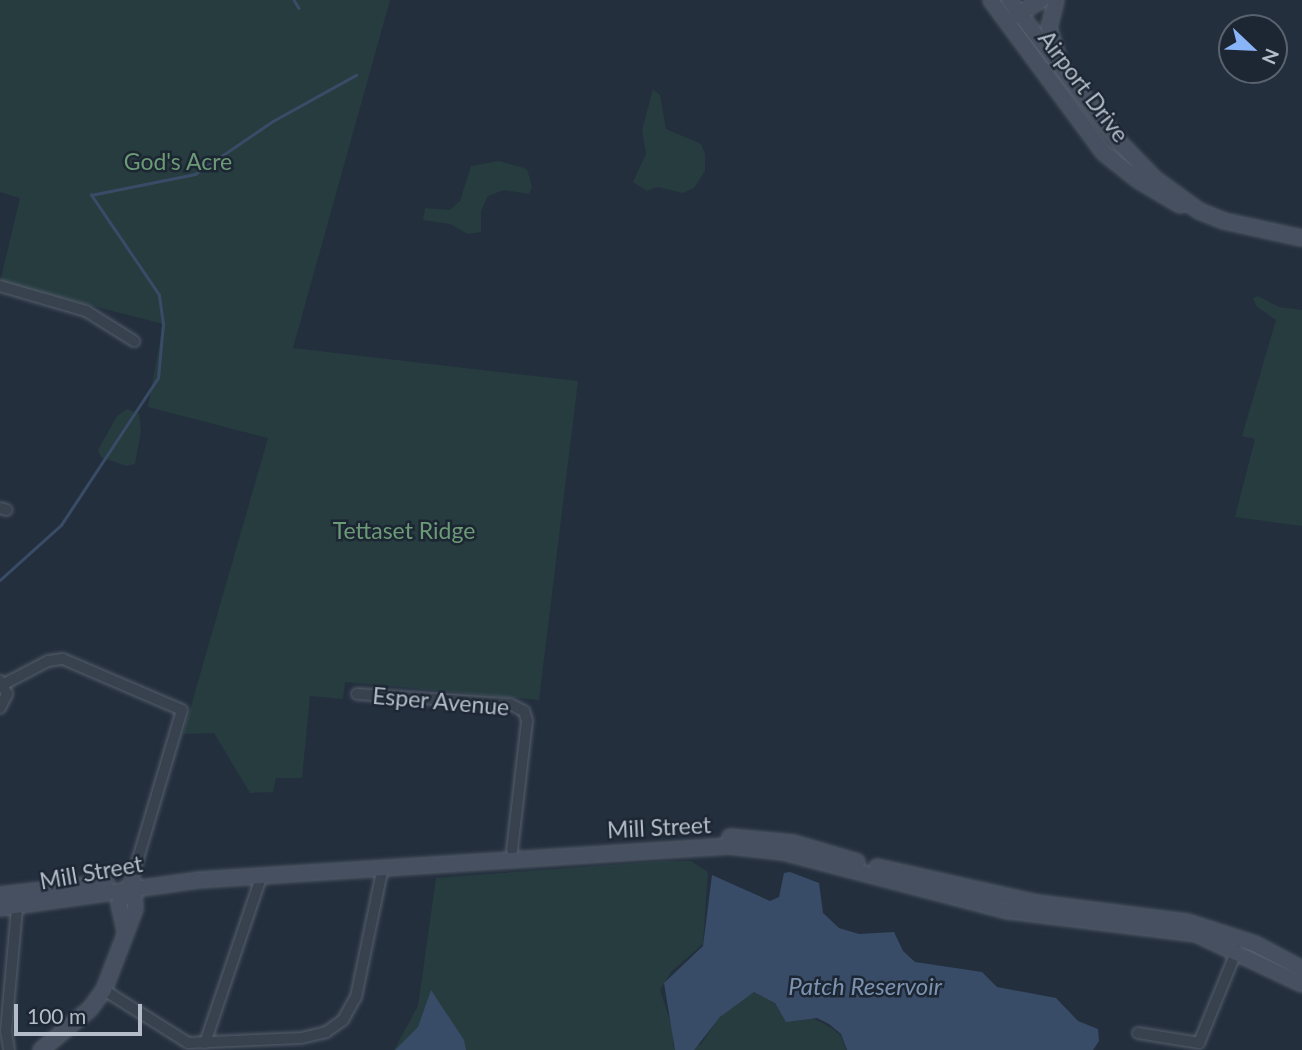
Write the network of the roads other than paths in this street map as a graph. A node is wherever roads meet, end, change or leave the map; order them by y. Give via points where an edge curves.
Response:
1 (991, 0) edge
2 (1042, 0) edge
3 (1056, 0) edge
4 (1016, 9) edge
5 (1074, 83) junction
6 (1204, 213) junction
7 (1302, 238) edge
8 (0, 286) edge
9 (134, 341) dead end
10 (2, 683) edge
11 (357, 694) dead end
12 (0, 708) edge
13 (512, 850) junction
14 (831, 860) junction
15 (383, 867) junction
16 (262, 875) junction
17 (131, 885) junction
18 (0, 895) edge
19 (17, 907) junction
20 (0, 908) edge
21 (1237, 950) junction
22 (1302, 969) edge
23 (1302, 984) edge
24 (104, 990) junction
25 (1138, 1033) dead end
26 (205, 1043) junction
27 (9, 1050) edge
28 (41, 1050) edge

1 - 4 main road
2 - 4 main road, Airport Drive
3 - 5 main road, Airport Drive via 1050,16 1051,41
4 - 5 main road, Airport Drive
4 - 6 main road, Airport Drive via 1084,128 1120,168 1159,194
5 - 6 main road, Airport Drive via 1138,162
6 - 7 main road, Airport Drive via 1247,229
8 - 9 street via 86,310
10 - 12 street via 6,698
10 - 17 street via 48,661 63,659 182,710
11 - 13 street, Esper Avenue via 510,704 524,711 527,721
13 - 14 main road, Mill Street via 731,837 793,843
13 - 17 main road, Mill Street
14 - 15 main road, Mill Street via 729,846
14 - 21 main road, Mill Street via 1007,911 1186,932
14 - 22 main road, Mill Street via 1009,898 1187,922 1255,944
15 - 16 main road, Mill Street
15 - 26 street via 358,992 343,1020 304,1037
16 - 17 main road, Mill Street
16 - 26 street
17 - 18 main road, Mill Street
17 - 19 main road, Mill Street
17 - 24 main road via 119,904 125,930
19 - 20 main road, Mill Street
19 - 27 street via 6,1031
21 - 23 main road, Mill Street
21 - 25 street via 1199,1043
24 - 26 street via 173,1038
24 - 28 main road via 86,1013

